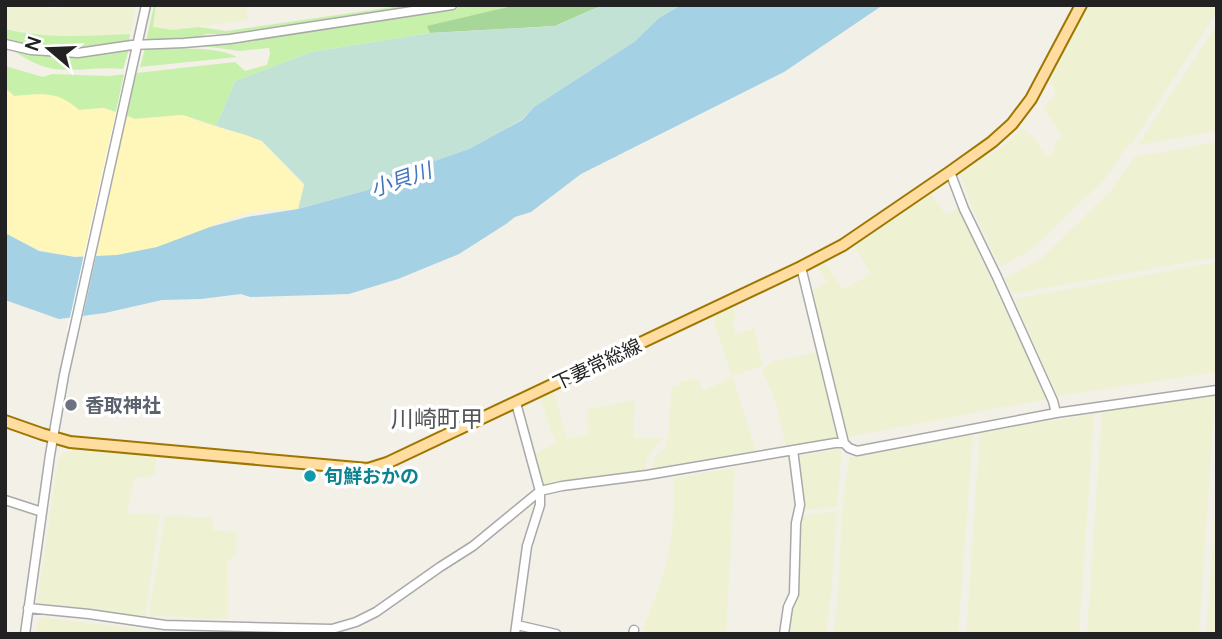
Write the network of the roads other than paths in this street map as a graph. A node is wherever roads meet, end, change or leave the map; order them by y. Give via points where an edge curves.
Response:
1 (146, 5) edge
2 (452, 5) edge
3 (1081, 5) edge
4 (5, 44) edge
5 (136, 48) junction
6 (950, 172) junction
7 (801, 267) junction
8 (1217, 390) edge
9 (516, 403) junction
10 (1056, 413) junction
11 (5, 421) edge
12 (53, 438) junction
13 (844, 443) junction
14 (793, 450) junction
15 (540, 491) junction
16 (5, 500) edge
17 (42, 512) junction
18 (28, 608) junction
19 (516, 629) edge
20 (25, 634) edge
21 (556, 634) edge
22 (784, 634) edge

1 - 5 street
2 - 5 street via 230,39
3 - 6 main road, 下妻常総線 via 1038,87 1012,124
4 - 5 street via 78,53
5 - 12 street
6 - 7 main road, 下妻常総線 via 843,245
6 - 10 street
7 - 9 main road, 下妻常総線
7 - 13 street
8 - 10 street
9 - 12 main road, 下妻常総線 via 368,469
9 - 15 street
10 - 13 street via 857,451
11 - 12 main road, 下妻常総線
12 - 17 street
13 - 14 street
14 - 15 street
14 - 22 street via 800,505 793,594
15 - 18 street via 473,546 376,612 332,629 165,625
15 - 19 street
16 - 17 street
17 - 18 street
18 - 20 street
19 - 21 street

